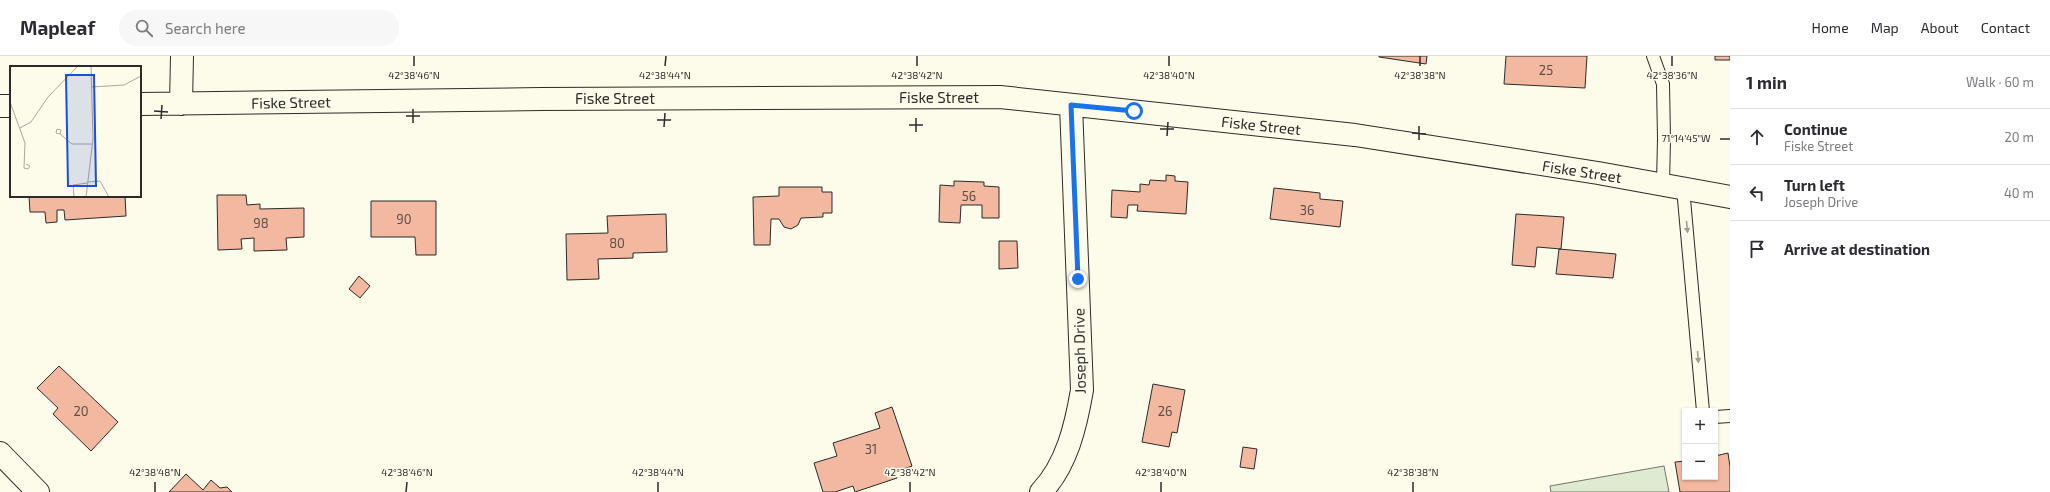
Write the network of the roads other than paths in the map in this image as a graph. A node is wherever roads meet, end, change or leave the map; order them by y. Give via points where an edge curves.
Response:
1 (182, 56) edge
2 (1653, 56) edge
3 (141, 104) edge
4 (181, 104) junction
5 (1071, 105) junction
6 (1673, 186) junction
7 (1730, 196) edge
8 (1703, 408) edge
9 (1730, 416) edge
10 (1718, 417) edge
11 (0, 453) edge
12 (38, 492) edge
13 (1041, 492) edge

1 - 4 street
2 - 6 lane via 1662,84 1664,139
3 - 4 street, Fiske Street
4 - 5 street, Fiske Street via 1000,97
5 - 6 street, Fiske Street via 1355,135
5 - 13 street, Joseph Drive via 1082,390 1076,425 1064,456
6 - 7 street, Fiske Street
6 -> 8 lane
9 - 10 lane
11 - 12 street

